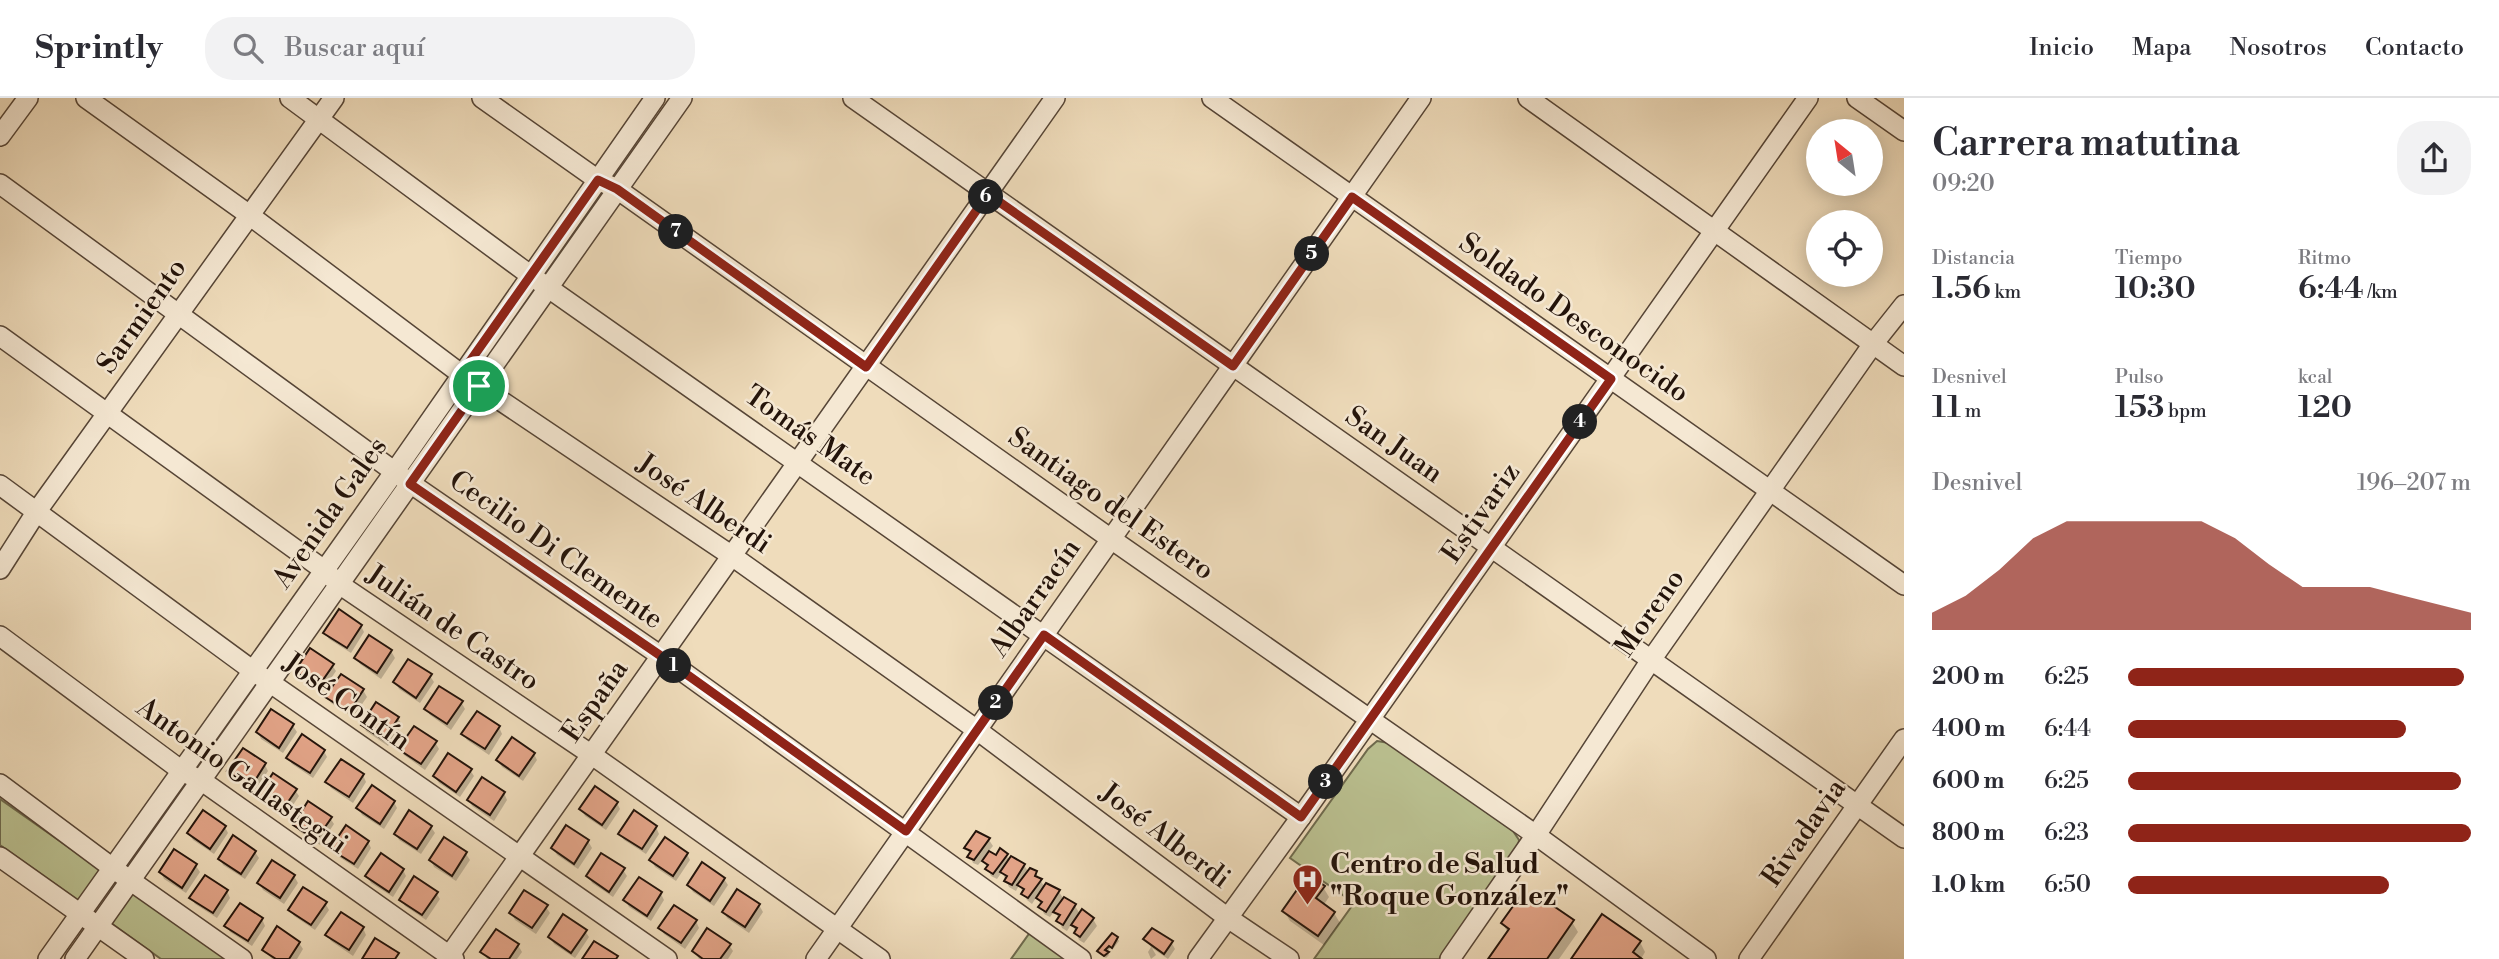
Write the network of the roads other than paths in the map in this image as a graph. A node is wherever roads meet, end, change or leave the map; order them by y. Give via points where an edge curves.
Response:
1 (28, 98) edge
2 (86, 98) edge
3 (290, 98) edge
4 (334, 98) edge
5 (482, 98) edge
6 (655, 98) edge
7 (682, 98) edge
8 (853, 98) edge
9 (1055, 98) edge
10 (1212, 98) edge
11 (1421, 98) edge
12 (1528, 98) edge
13 (1808, 98) edge
14 (1857, 98) edge
15 (318, 118) junction
16 (1904, 131) edge
17 (0, 136) edge
18 (598, 180) junction
19 (0, 184) edge
20 (617, 189) junction
21 (988, 194) junction
22 (1352, 197) junction
23 (248, 214) junction
24 (1716, 231) junction
25 (530, 275) junction
26 (549, 287) junction
27 (1904, 305) edge
28 (177, 314) junction
29 (0, 336) edge
30 (1873, 344) junction
31 (1233, 366) junction
32 (1904, 366) edge
33 (866, 367) junction
34 (461, 374) junction
35 (1611, 379) junction
36 (479, 386) junction
37 (108, 414) junction
38 (798, 462) junction
39 (395, 471) junction
40 (410, 484) junction
41 (0, 485) edge
42 (1770, 490) junction
43 (37, 511) junction
44 (1111, 539) junction
45 (1490, 548) junction
46 (732, 556) junction
47 (0, 569) edge
48 (324, 570) junction
49 (339, 584) junction
50 (1904, 584) edge
51 (1044, 635) junction
52 (0, 636) edge
53 (661, 656) junction
54 (1651, 660) junction
55 (253, 670) junction
56 (270, 682) junction
57 (1369, 720) junction
58 (977, 730) junction
59 (1904, 739) edge
60 (592, 755) junction
61 (182, 771) junction
62 (202, 781) junction
63 (0, 784) edge
64 (1858, 805) junction
65 (1301, 817) junction
66 (906, 831) junction
67 (1536, 835) junction
68 (1904, 838) edge
69 (520, 856) junction
70 (0, 858) edge
71 (114, 869) junction
72 (130, 880) junction
73 (80, 914) junction
74 (1228, 918) junction
75 (98, 927) junction
76 (838, 928) junction
77 (451, 958) edge
78 (48, 959) edge
79 (75, 959) edge
80 (144, 959) edge
81 (242, 959) edge
82 (667, 959) edge
83 (816, 959) edge
84 (880, 959) edge
85 (1081, 959) edge
86 (1198, 959) edge
87 (1289, 959) edge
88 (1450, 959) edge
89 (1706, 959) edge
90 (1749, 959) edge

1 - 17 street
2 - 23 street, José Alberdi
3 - 15 street, Tomás Mate
4 - 15 street, Sarmiento
5 - 18 street, Santiago del Estero
6 - 18 street, Avenida Gales
7 - 20 street, Avenida Gales
8 - 21 street, San Juan
9 - 21 street, España
10 - 22 street, Soldado Desconocido
11 - 22 street, Albarracín
12 - 24 street
13 - 24 street, Estivariz
14 - 16 street
15 - 23 street, Sarmiento
15 - 25 street, Tomás Mate
18 - 20 street, Santiago del Estero
18 - 25 street, Avenida Gales
19 - 28 street, Cecilio Di Clemente
20 - 26 street, Avenida Gales
20 - 33 street, Santiago del Estero
21 - 31 street, San Juan
21 - 33 street, España
22 - 31 street, Albarracín
22 - 35 street, Soldado Desconocido
23 - 28 street, Sarmiento
23 - 34 street, José Alberdi
24 - 30 street
24 - 35 street, Estivariz
25 - 26 street, Tomás Mate
25 - 34 street, Avenida Gales
26 - 36 street, Avenida Gales
26 - 38 street, Tomás Mate
27 - 30 street, Moreno
28 - 37 street, Sarmiento
28 - 39 street, Cecilio Di Clemente
29 - 37 street, Julián de Castro
30 - 32 street
30 - 42 street, Moreno
31 - 44 street, Albarracín
31 - 45 street, San Juan
33 - 38 street, España
33 - 44 street, Santiago del Estero
34 - 36 street, José Alberdi
34 - 39 street, Avenida Gales
35 - 42 street, Soldado Desconocido
35 - 45 street, Estivariz
36 - 40 street, Avenida Gales
36 - 46 street, José Alberdi
37 - 43 street, Sarmiento
37 - 48 street, Julián de Castro
38 - 46 street, España
38 - 51 street, Tomás Mate
39 - 40 street, Cecilio Di Clemente
39 - 48 street, Avenida Gales
40 - 49 street, Avenida Gales
40 - 53 street, Cecilio Di Clemente
41 - 43 street, José Contín
42 - 50 street, Soldado Desconocido
42 - 54 street, Moreno
43 - 47 street, Sarmiento
43 - 55 street, José Contín
44 - 51 street, Albarracín
44 - 57 street, Santiago del Estero
45 - 54 street, San Juan
45 - 57 street, Estivariz
46 - 53 street, España
46 - 58 street, José Alberdi
48 - 49 street, Julián de Castro
48 - 55 street, Avenida Gales
49 - 56 street, Avenida Gales
49 - 60 street, Julián de Castro
51 - 58 street, Albarracín
51 - 65 street, Tomás Mate
52 - 61 street, Antonio Gallastegui
53 - 60 street, España
53 - 66 street, Cecilio Di Clemente
54 - 64 street, San Juan
54 - 67 street, Moreno
55 - 56 street, José Contín
55 - 61 street, Avenida Gales
56 - 62 street, Avenida Gales
56 - 69 street, José Contín
57 - 65 street, Estivariz
57 - 67 street, Santiago del Estero
58 - 66 street, Albarracín
58 - 74 street, José Alberdi
59 - 64 street, Rivadavia
60 - 69 street, España
60 - 76 street, Julián de Castro
61 - 62 street, Antonio Gallastegui
61 - 71 street, Avenida Gales
62 - 72 street, Avenida Gales
62 - 77 street, Antonio Gallastegui
63 - 71 street
64 - 68 street, San Juan
64 - 90 street, Rivadavia
65 - 74 street, Estivariz
66 - 76 street, Albarracín
66 - 85 street, Cecilio Di Clemente
67 - 88 street, Moreno
67 - 89 street, Santiago del Estero
69 - 77 street, España
69 - 82 street, José Contín
70 - 73 street
71 - 72 street
71 - 73 street, Avenida Gales
72 - 75 street, Avenida Gales
72 - 81 street
73 - 75 street
73 - 78 street, Avenida Gales
74 - 86 street, Estivariz
74 - 87 street, José Alberdi
75 - 79 street, Avenida Gales
75 - 80 street
76 - 83 street, Albarracín
76 - 84 street, Julián de Castro

